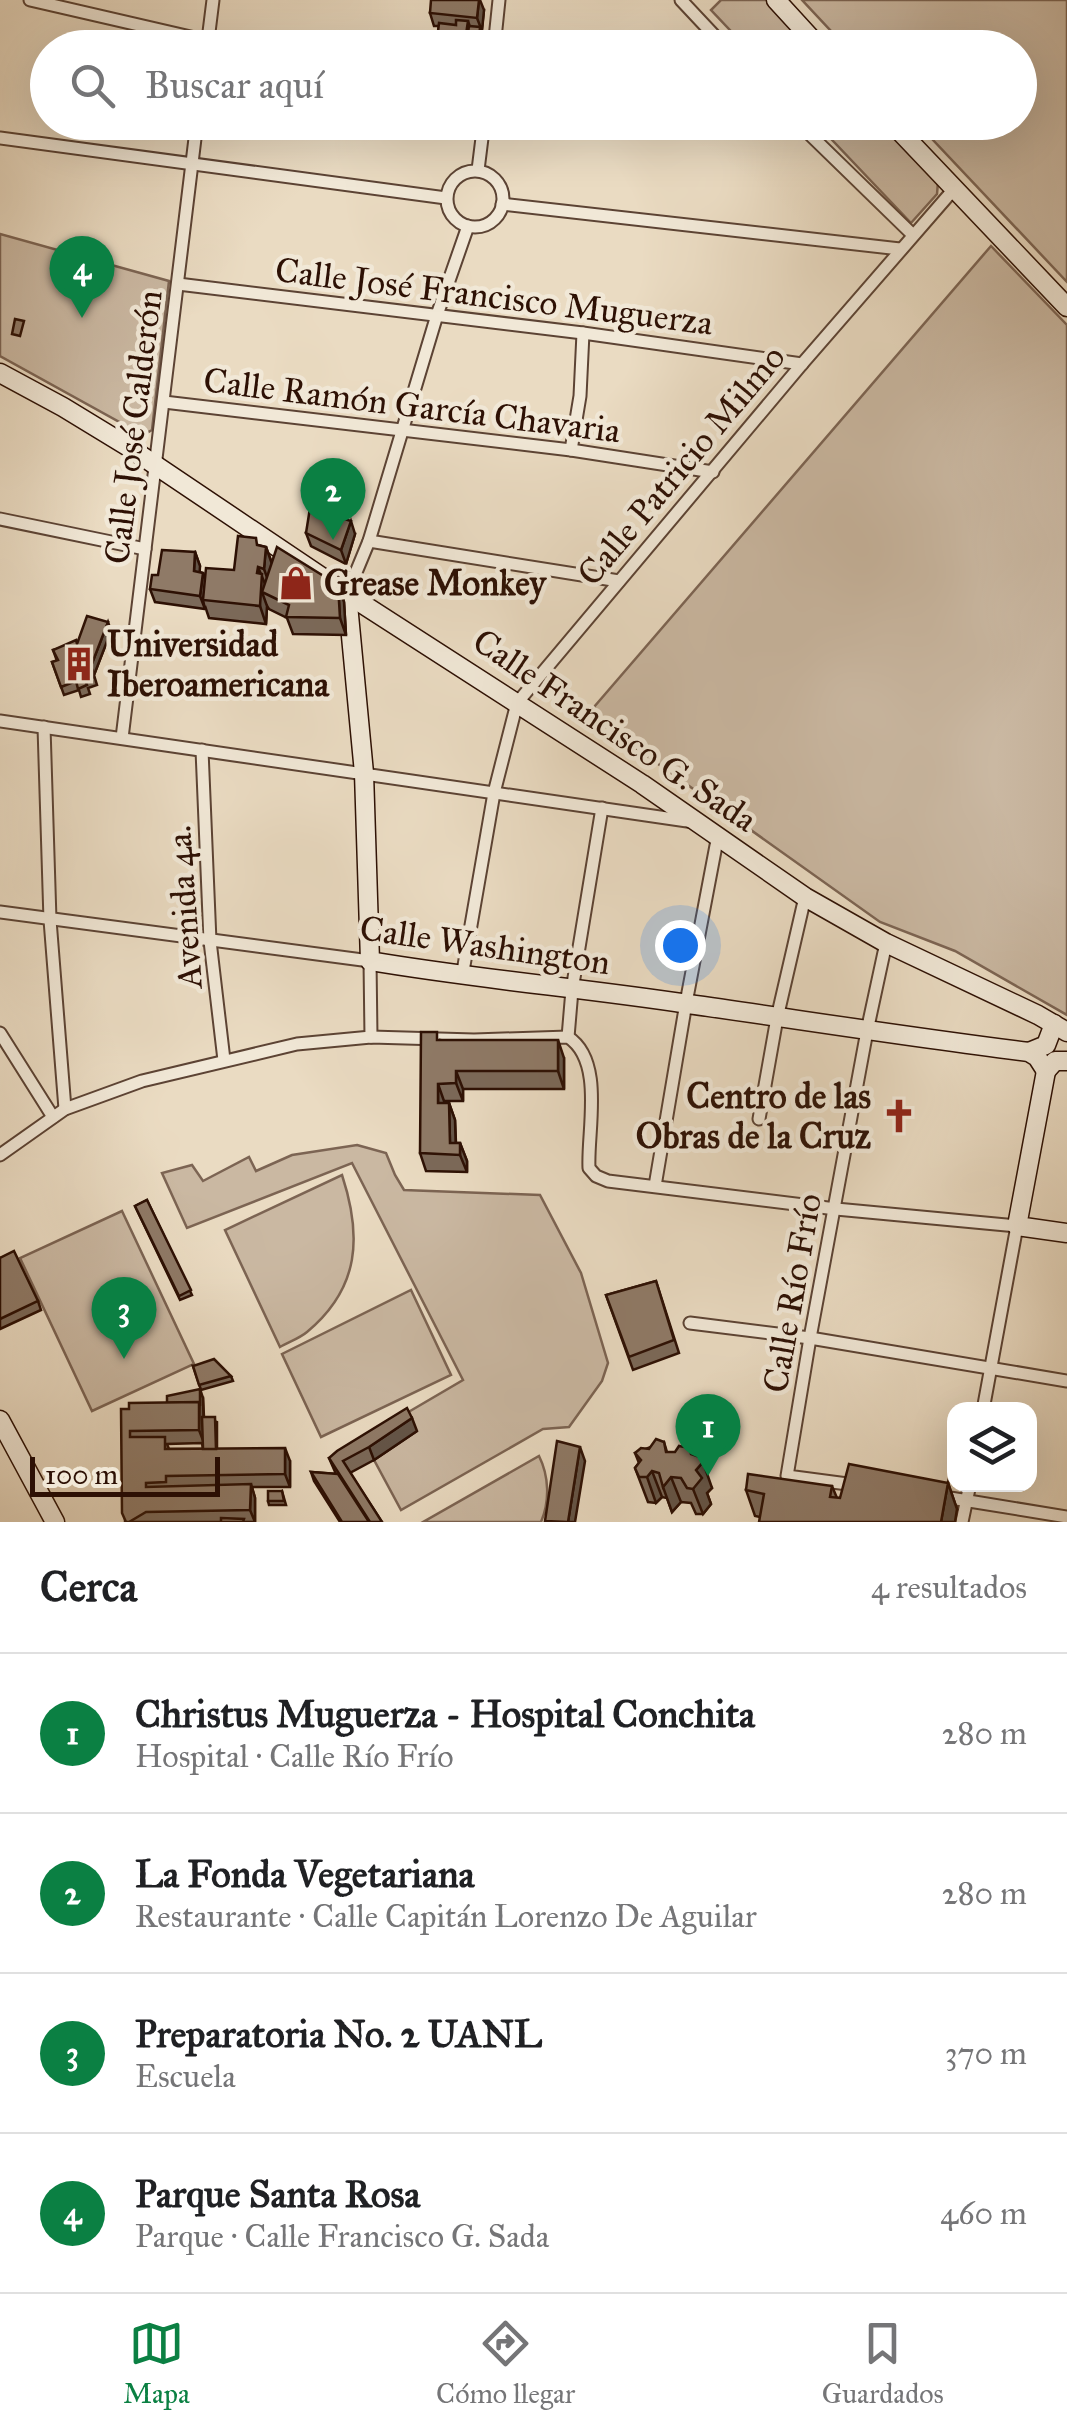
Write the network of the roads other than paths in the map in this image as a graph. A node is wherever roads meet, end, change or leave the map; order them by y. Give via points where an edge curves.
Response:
1 (30, 0) edge
2 (213, 0) edge
3 (500, 0) edge
4 (680, 0) edge
5 (776, 0) edge
6 (151, 30) edge
7 (210, 30) edge
8 (496, 30) edge
9 (709, 30) edge
10 (804, 30) edge
11 (0, 138) edge
12 (195, 140) edge
13 (482, 140) edge
14 (815, 140) edge
15 (908, 140) edge
16 (192, 164) junction
17 (478, 170) junction
18 (954, 189) junction
19 (446, 198) junction
20 (502, 204) junction
21 (468, 226) junction
22 (912, 235) junction
23 (900, 249) junction
24 (178, 284) junction
25 (1067, 306) edge
26 (437, 315) junction
27 (583, 333) junction
28 (802, 364) junction
29 (0, 373) edge
30 (164, 402) junction
31 (403, 430) junction
32 (571, 450) junction
33 (155, 465) junction
34 (713, 472) junction
35 (0, 519) edge
36 (370, 540) junction
37 (145, 549) junction
38 (619, 580) junction
39 (347, 594) junction
40 (386, 617) junction
41 (351, 628) junction
42 (517, 703) junction
43 (0, 720) edge
44 (44, 727) junction
45 (122, 738) junction
46 (202, 750) junction
47 (364, 774) junction
48 (494, 792) junction
49 (602, 808) junction
50 (698, 823) junction
51 (718, 835) junction
52 (805, 898) junction
53 (0, 912) edge
54 (50, 920) junction
55 (210, 941) junction
56 (886, 943) junction
57 (370, 962) junction
58 (462, 976) junction
59 (572, 990) junction
60 (686, 1003) junction
61 (777, 1018) junction
62 (1061, 1028) edge
63 (867, 1031) junction
64 (0, 1033) edge
65 (568, 1036) junction
66 (371, 1037) junction
67 (1029, 1052) junction
68 (224, 1060) junction
69 (1067, 1061) edge
70 (1046, 1071) junction
71 (59, 1113) junction
72 (759, 1119) dead end
73 (0, 1156) edge
74 (655, 1186) junction
75 (836, 1208) junction
76 (1017, 1226) junction
77 (1067, 1233) edge
78 (690, 1323) dead end
79 (810, 1338) junction
80 (991, 1368) junction
81 (1067, 1381) edge
82 (985, 1402) edge
83 (0, 1420) edge
84 (859, 1486) edge
85 (968, 1492) edge
86 (931, 1496) edge
87 (967, 1500) junction
88 (1067, 1517) edge
89 (55, 1522) edge
90 (962, 1522) edge

1 - 6 street
2 - 7 street
3 - 8 street
4 - 9 street
5 - 10 street
11 - 16 street
12 - 16 street, Calle José Calderón
13 - 17 street
14 - 22 street
15 - 18 street
16 - 19 street
16 - 24 street, Calle José Calderón
17 - 19 street via 455,180
17 - 20 street via 501,186
18 - 22 street, Calle Patricio Milmo
18 - 25 street
19 - 21 street via 456,220
20 - 21 street via 494,221
20 - 23 street
21 - 26 street
22 - 23 street, Calle Patricio Milmo
23 - 28 street, Calle Patricio Milmo
24 - 26 street, Calle José Francisco Muguerza
24 - 30 street, Calle José Calderón
26 - 27 street, Calle José Francisco Muguerza
26 - 31 street
27 - 28 street, Calle José Francisco Muguerza
27 - 32 street
28 - 34 street, Calle Patricio Milmo
29 - 33 street, Calle Francisco G. Sada
30 - 31 street, Calle Ramón García Chavaria
30 - 33 street, Calle José Calderón
31 - 32 street, Calle Ramón García Chavaria
31 - 36 street
32 - 34 street, Calle Ramón García Chavaria
33 - 37 street, Calle José Calderón
33 - 39 street, Calle Francisco G. Sada
34 - 38 street, Calle Patricio Milmo
35 - 37 street
36 - 38 street
36 - 39 street
37 - 45 street, Calle José Calderón
38 - 42 street, Calle Patricio Milmo
39 - 40 street, Calle Francisco G. Sada
39 - 41 street
40 - 41 street via 366,617
40 - 42 street, Calle Francisco G. Sada
41 - 47 street
42 - 48 street, Calle Patricio Milmo
42 - 50 street, Calle Francisco G. Sada
43 - 44 street
44 - 45 street
44 - 54 street
45 - 46 street
46 - 47 street
46 - 55 street, Avenida 4a.
47 - 48 street
47 - 57 street
48 - 49 street
48 - 58 street, Calle Patricio Milmo
49 - 50 street
49 - 59 street
50 - 51 street, Calle Francisco G. Sada
51 - 52 street, Calle Francisco G. Sada
51 - 60 street
52 - 56 street, Calle Francisco G. Sada
52 - 61 street
53 - 54 street, Calle Washington
54 - 55 street, Calle Washington
54 - 71 street
55 - 57 street, Calle Washington
55 - 68 street, Avenida 4a.
56 - 62 street, Calle Francisco G. Sada
56 - 63 street, Calle Río Frío
57 - 58 street, Calle Washington
57 - 66 street
58 - 59 street, Calle Washington
59 - 60 street, Calle Washington
59 - 65 street
60 - 61 street, Calle Washington
60 - 74 street
61 - 63 street, Calle Washington
61 - 72 street
62 - 67 street
63 - 67 street, Calle Washington
63 - 75 street, Calle Río Frío
64 - 71 street
65 - 66 street
65 - 74 street via 588,1068 591,1172 608,1181
66 - 68 street
67 - 70 street
68 - 71 street via 142,1081
69 - 70 street via 1055,1061
70 - 76 street
71 - 73 street
74 - 75 street
75 - 76 street
75 - 79 street, Calle Río Frío
76 - 77 street
76 - 80 street
78 - 79 street
79 - 80 street
79 - 84 street, Calle Río Frío via 788,1476
80 - 81 street
80 - 82 street
83 - 89 street
85 - 87 street
86 - 87 street
87 - 88 street
87 - 90 street

